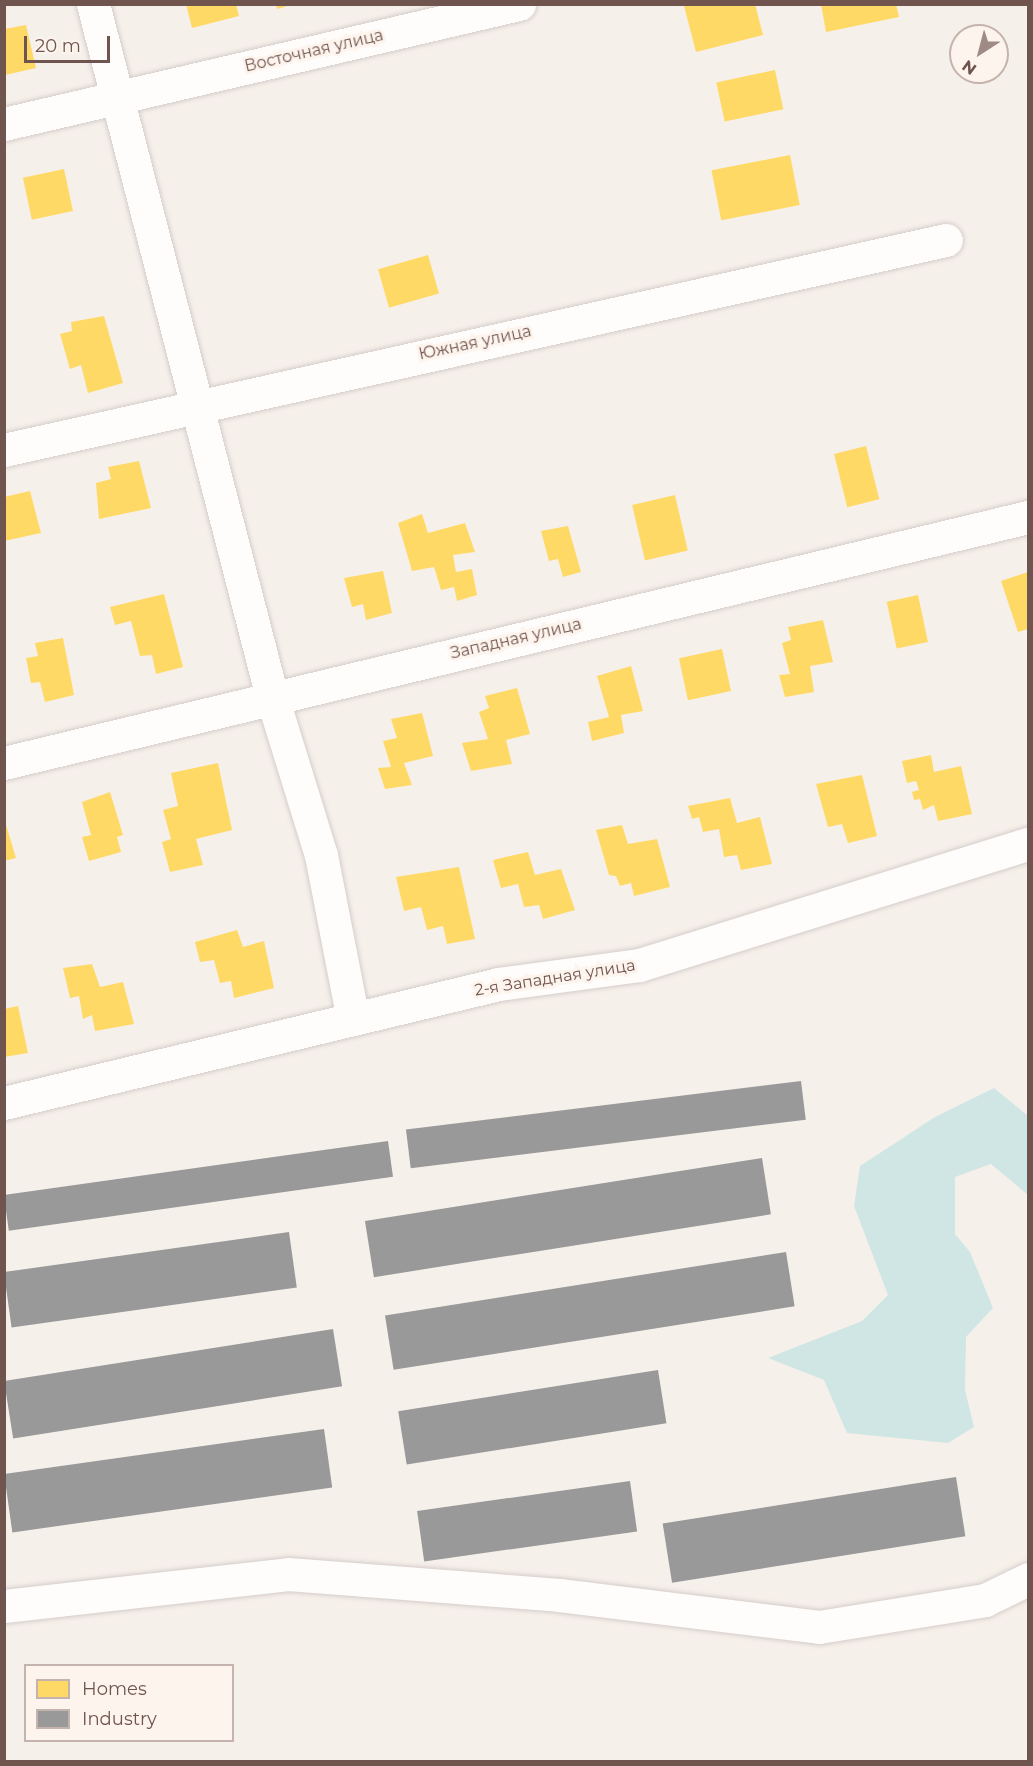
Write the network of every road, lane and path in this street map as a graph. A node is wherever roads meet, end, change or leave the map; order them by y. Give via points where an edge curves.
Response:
1 (93, 4) edge
2 (519, 4) edge
3 (118, 95) junction
4 (4, 124) edge
5 (946, 240) dead end
6 (194, 404) junction
7 (4, 450) edge
8 (1029, 517) edge
9 (272, 697) junction
10 (4, 763) edge
11 (1029, 844) edge
12 (353, 1020) junction
13 (4, 1103) edge
14 (1029, 1579) edge
15 (4, 1606) edge

1 - 3 street
2 - 3 street, Восточная улица
3 - 4 street, Восточная улица
3 - 6 street
5 - 6 street, Южная улица
6 - 7 street, Южная улица
6 - 9 street
8 - 9 street, Западная улица
9 - 10 street, Западная улица
9 - 12 street via 321,855
11 - 12 street, 2-я Западная улица via 639,965 499,984
12 - 13 street, 2-я Западная улица
14 - 15 street via 985,1600 819,1627 560,1595 288,1574

